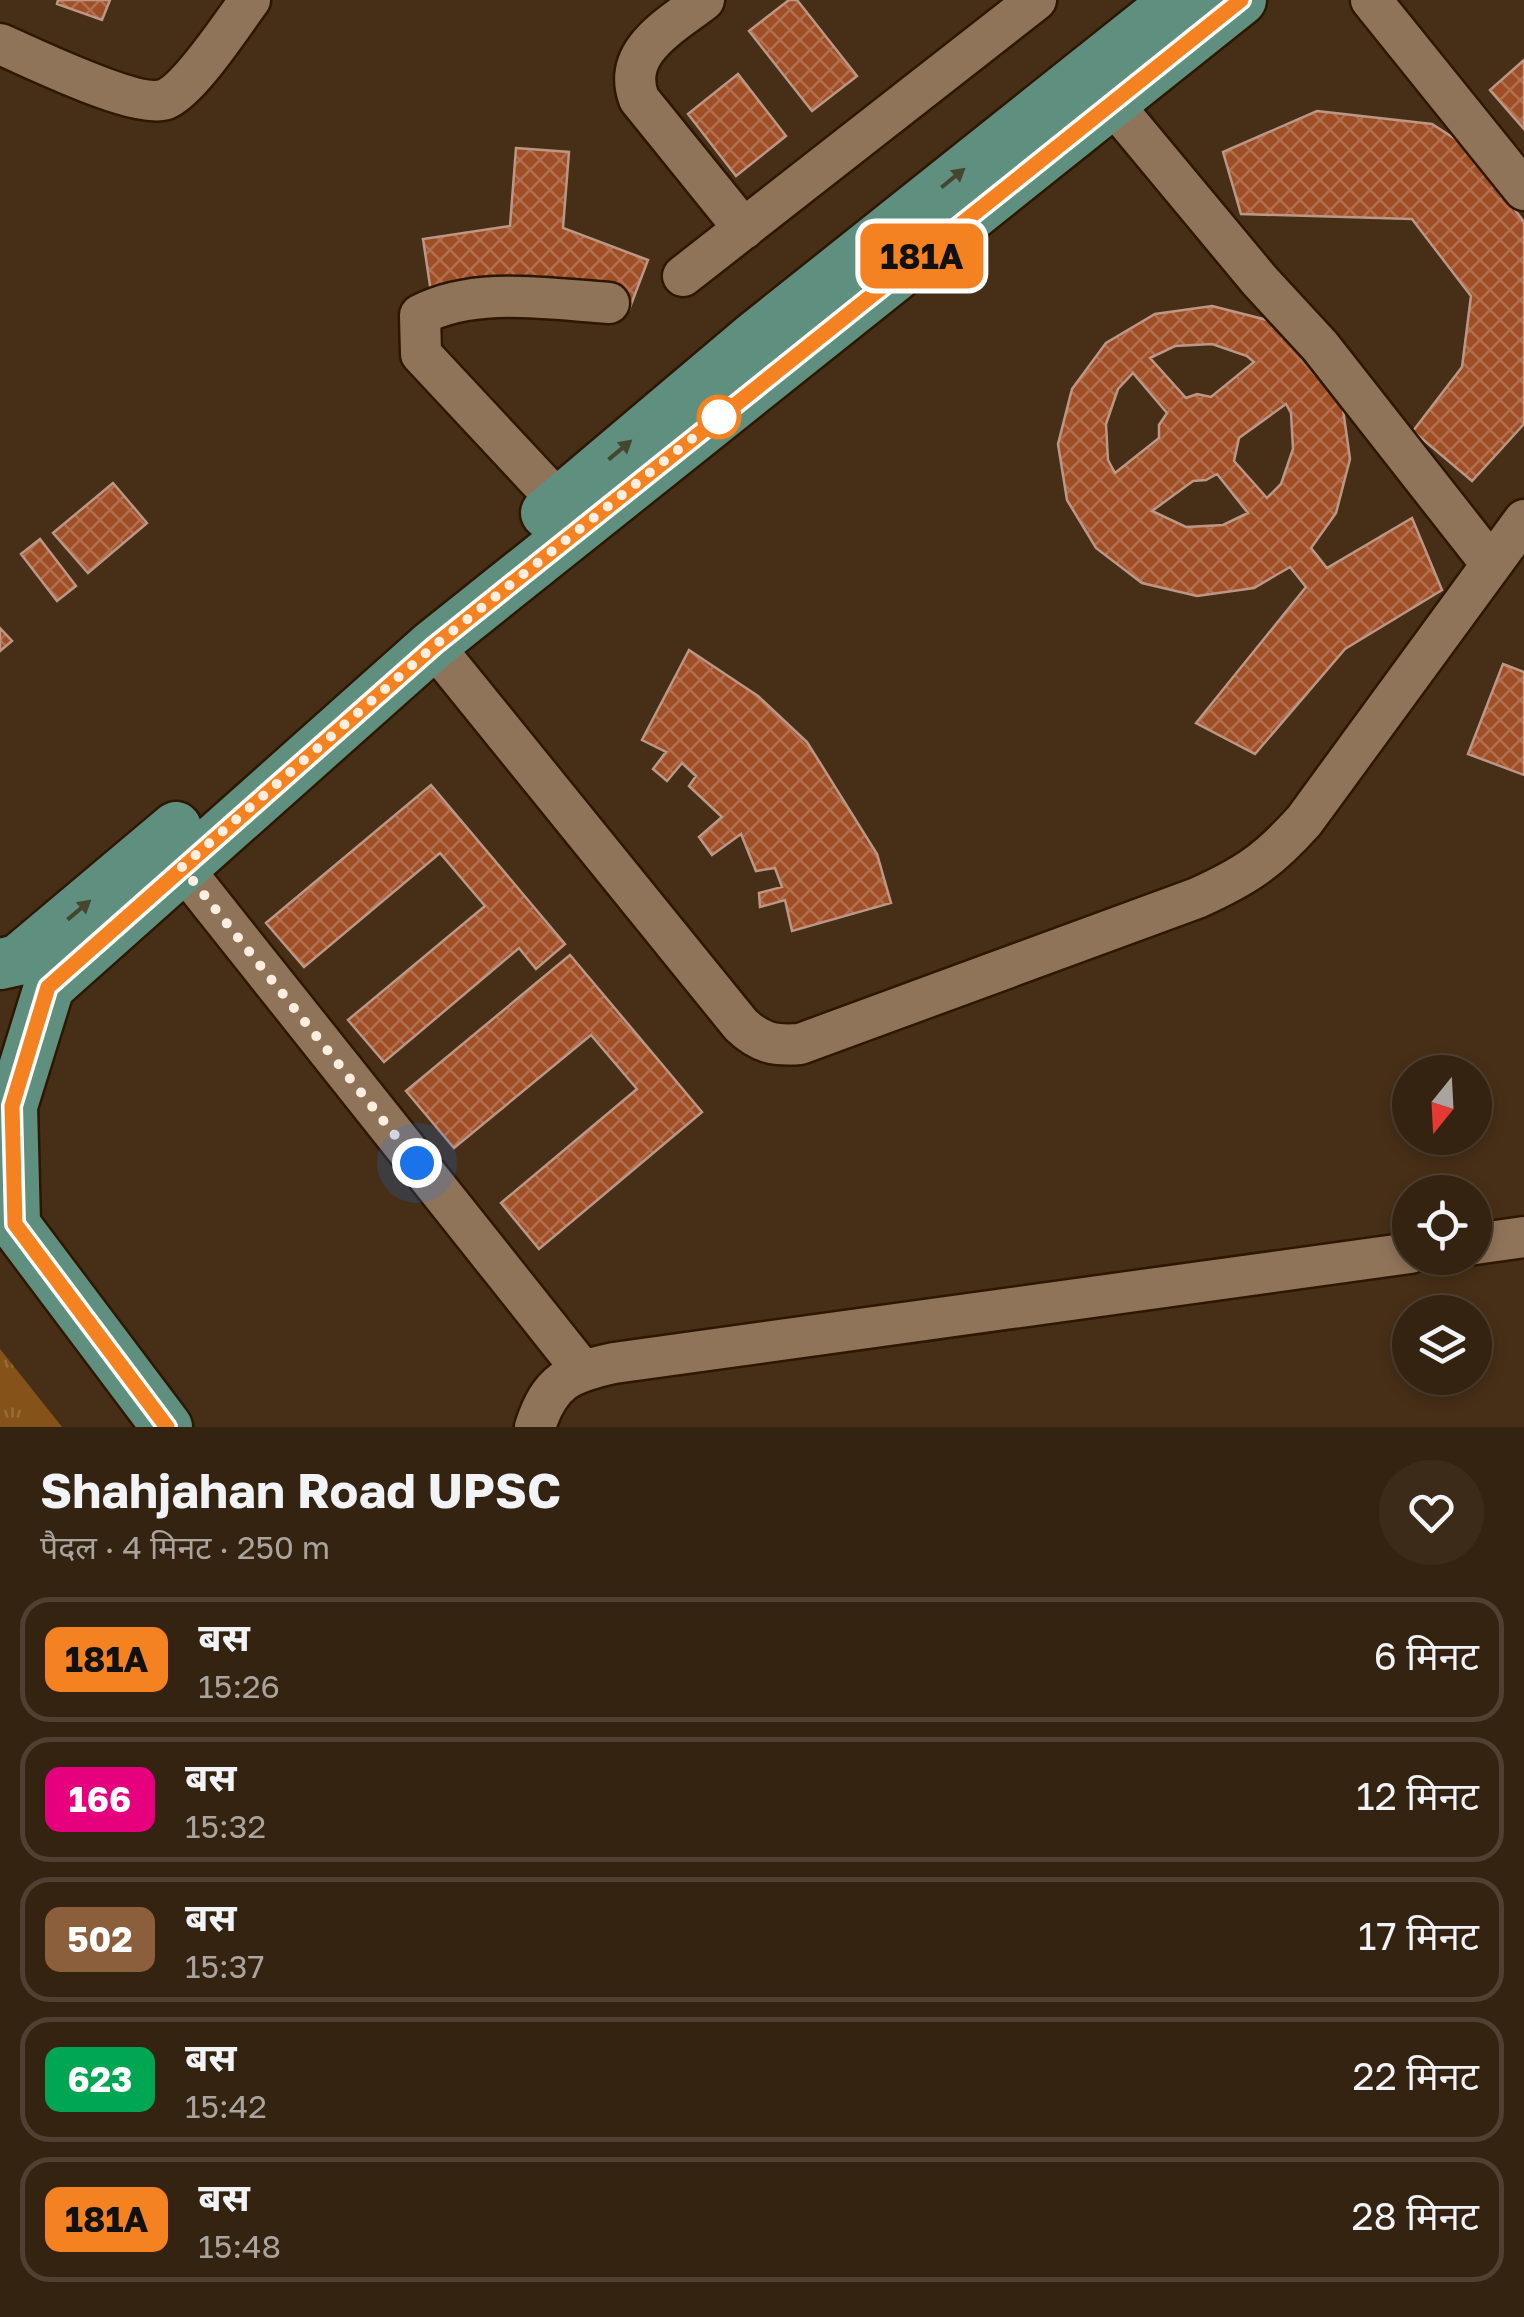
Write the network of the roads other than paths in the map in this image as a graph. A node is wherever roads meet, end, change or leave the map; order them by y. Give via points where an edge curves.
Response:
1 (250, 0) edge
2 (704, 0) edge
3 (1036, 0) edge
4 (1177, 0) edge
5 (1241, 0) edge
6 (1372, 0) edge
7 (0, 44) edge
8 (1112, 103) junction
9 (1524, 190) edge
10 (744, 229) junction
11 (683, 276) dead end
12 (608, 303) dead end
13 (560, 502) junction
14 (1524, 520) edge
15 (1491, 564) junction
16 (434, 646) junction
17 (182, 867) junction
18 (17, 972) edge
19 (0, 1030) edge
20 (8, 1214) edge
21 (1524, 1237) edge
22 (1492, 1242) edge
23 (1392, 1256) edge
24 (582, 1370) junction
25 (167, 1427) edge
26 (535, 1427) edge

1 - 7 street via 186,84 165,99 119,94
2 - 10 street via 642,51 634,84
3 - 10 street
13 -> 4 main road via 753,338
5 - 8 main road
6 - 9 street
8 - 15 street via 1320,346
8 - 16 main road
10 - 11 street
12 - 13 street via 504,297 441,304 420,315 421,354
18 -> 13 main road
14 - 15 street
15 - 16 street via 1304,820 1245,876 780,1046 758,1041 741,1025
16 - 17 main road
17 - 18 main road
17 - 24 street
18 - 19 main road
18 - 20 main road
20 - 25 main road
21 - 22 street
23 - 24 street
24 - 26 street via 553,1387

